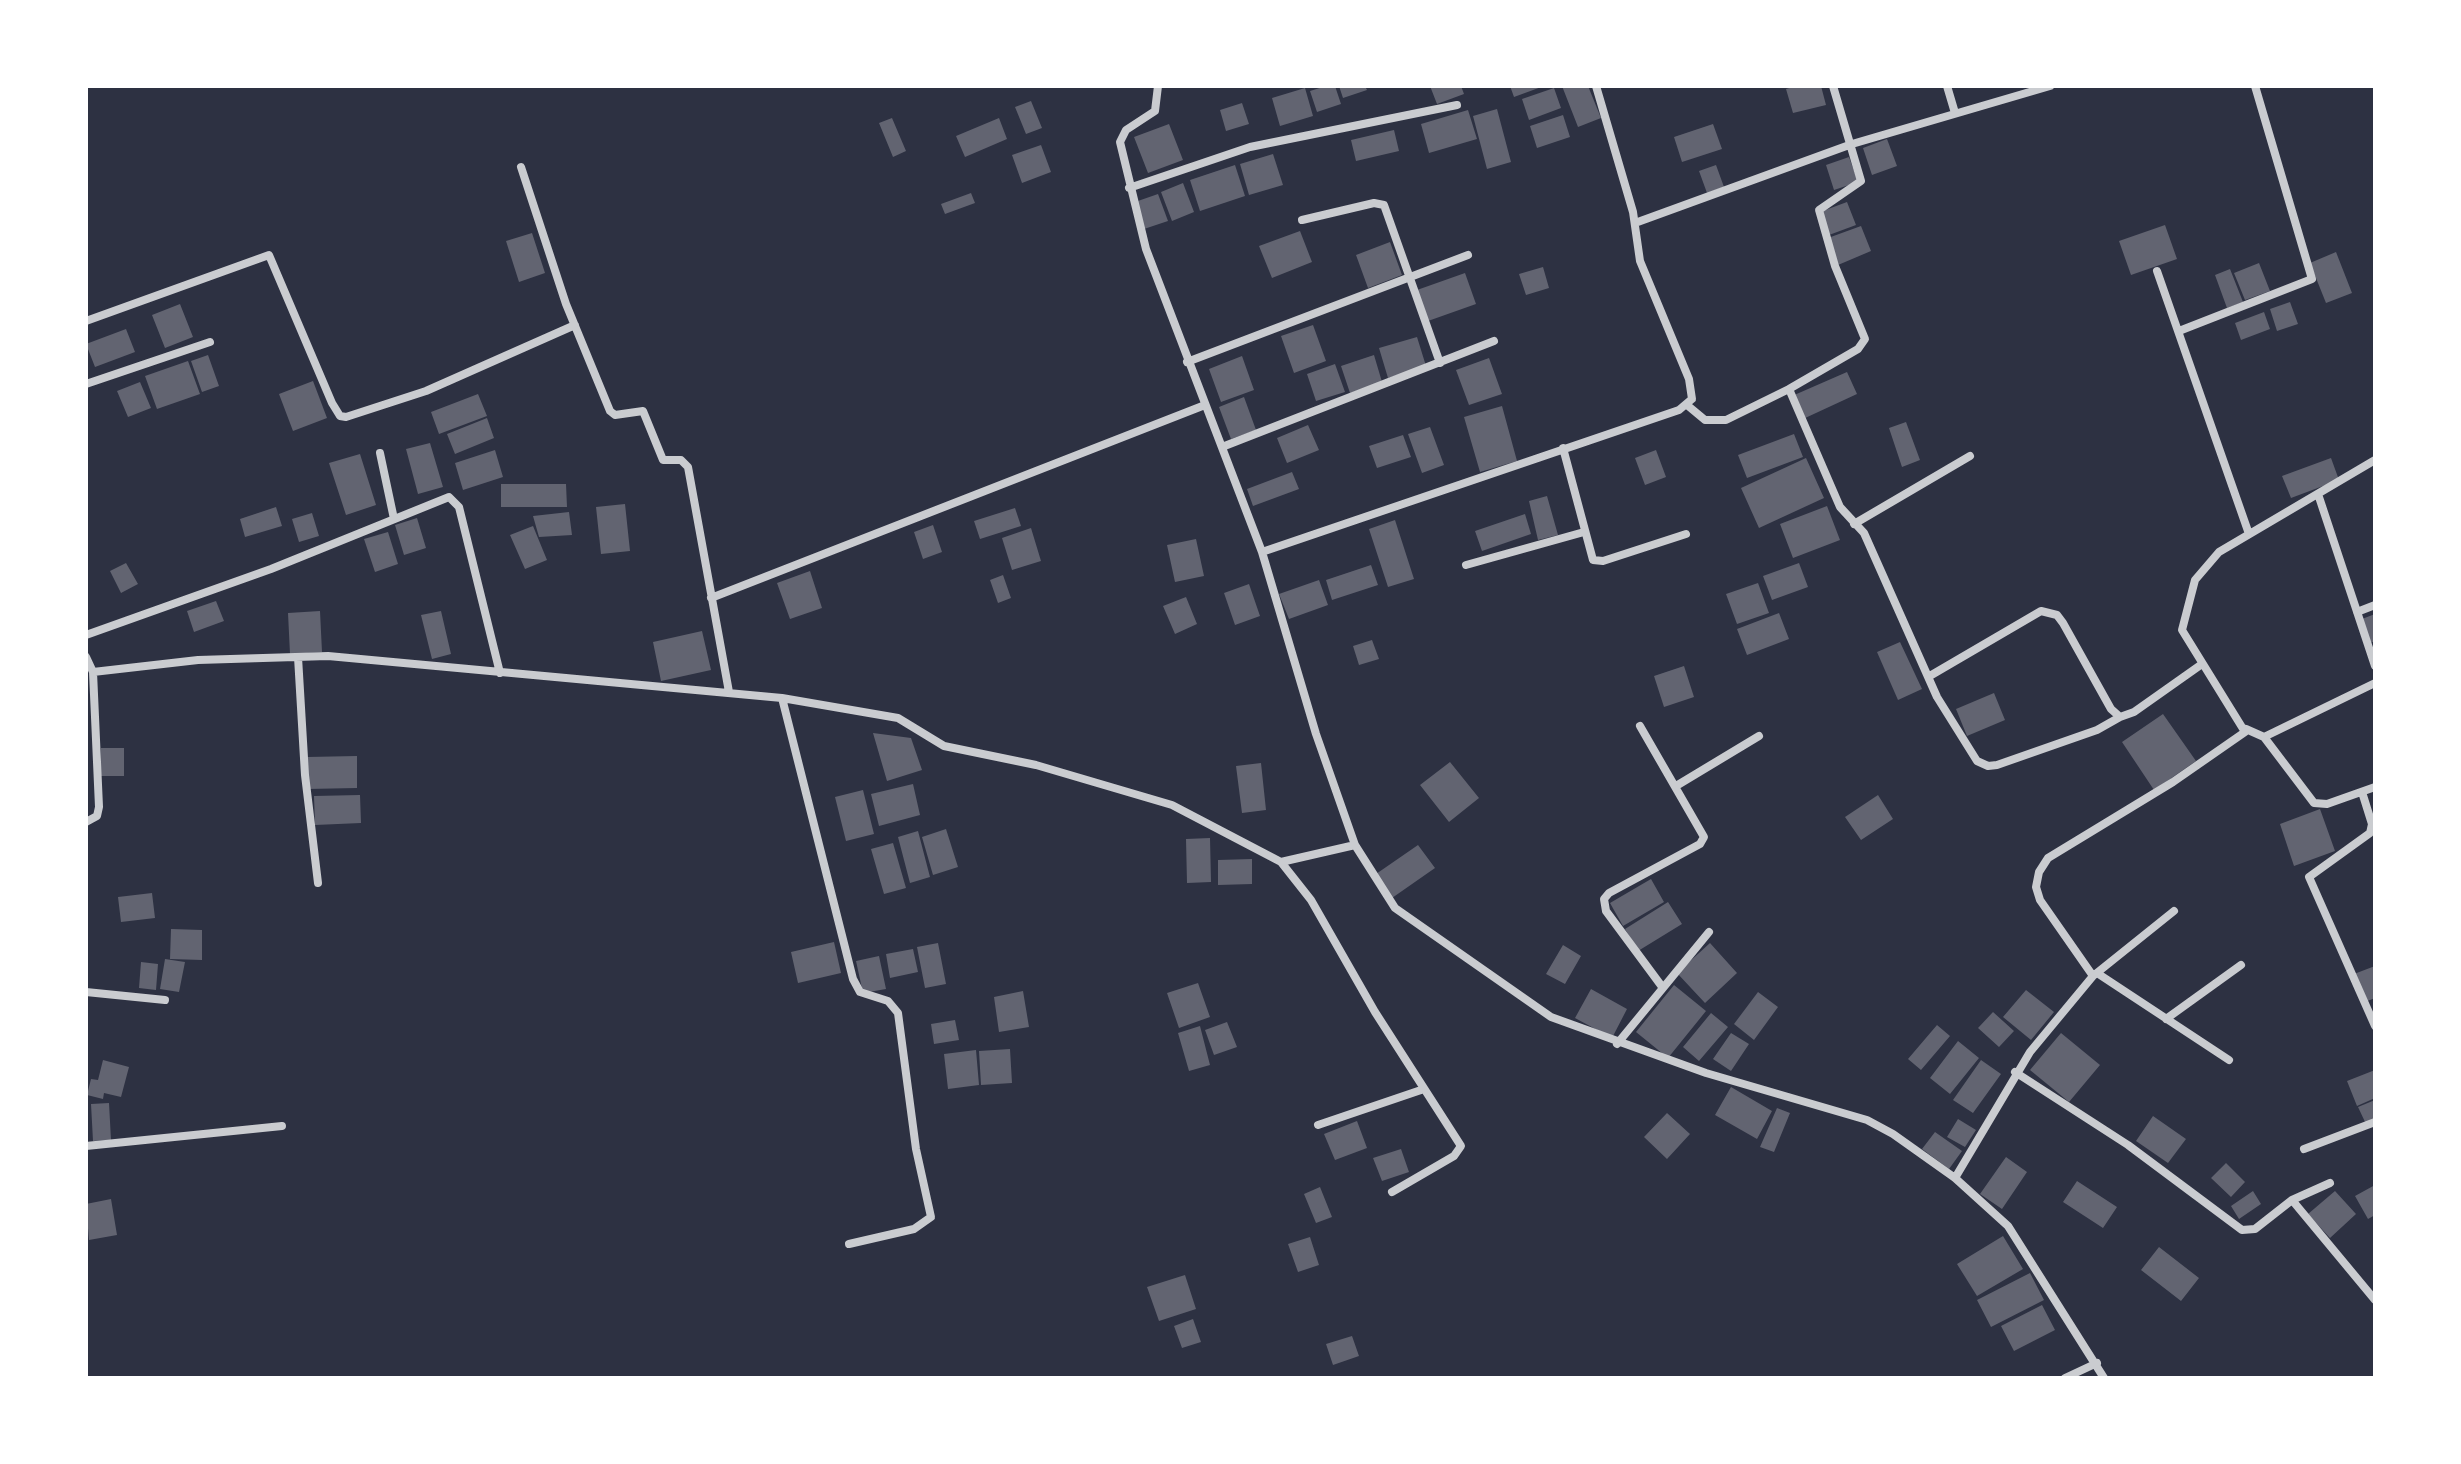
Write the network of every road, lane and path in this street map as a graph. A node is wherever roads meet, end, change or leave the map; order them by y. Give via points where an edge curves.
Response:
1 (1158, 86) edge
2 (1596, 86) edge
3 (1833, 86) edge
4 (1947, 86) edge
5 (2050, 86) edge
6 (2255, 86) edge
7 (1457, 105) dead end
8 (1955, 113) junction
9 (1852, 144) junction
10 (521, 167) dead end
11 (1129, 188) junction
12 (1302, 220) dead end
13 (1635, 223) junction
14 (1468, 255) dead end
15 (2157, 271) dead end
16 (1409, 277) junction
17 (86, 321) edge
18 (575, 325) junction
19 (2179, 331) junction
20 (1494, 341) dead end
21 (210, 342) dead end
22 (1187, 362) junction
23 (1440, 363) junction
24 (86, 384) edge
25 (1789, 389) junction
26 (1205, 405) junction
27 (1687, 405) junction
28 (1222, 447) junction
29 (1563, 448) junction
30 (380, 453) dead end
31 (1970, 456) dead end
32 (2375, 460) edge
33 (2318, 494) junction
34 (394, 519) junction
35 (1854, 524) junction
36 (1584, 532) junction
37 (1686, 534) dead end
38 (2249, 534) junction
39 (1262, 552) junction
40 (1466, 565) dead end
41 (711, 598) junction
42 (2375, 605) edge
43 (2357, 612) junction
44 (86, 635) edge
45 (86, 657) edge
46 (298, 657) junction
47 (2202, 664) junction
48 (2375, 666) edge
49 (93, 672) junction
50 (500, 673) junction
51 (1928, 677) junction
52 (2375, 683) edge
53 (729, 692) junction
54 (782, 698) junction
55 (2120, 717) junction
56 (1640, 726) dead end
57 (2246, 729) junction
58 (1759, 736) dead end
59 (2264, 737) junction
60 (1676, 786) junction
61 (2375, 787) edge
62 (2362, 792) junction
63 (86, 822) edge
64 (1355, 845) junction
65 (1281, 862) junction
66 (318, 883) dead end
67 (2174, 911) dead end
68 (1709, 932) dead end
69 (2241, 965) dead end
70 (2095, 975) junction
71 (1663, 988) junction
72 (86, 992) edge
73 (165, 1000) dead end
74 (2166, 1019) junction
75 (2375, 1026) edge
76 (1617, 1044) junction
77 (2229, 1060) dead end
78 (2015, 1072) junction
79 (1424, 1089) junction
80 (2375, 1122) edge
81 (1318, 1125) dead end
82 (282, 1126) dead end
83 (86, 1146) edge
84 (2304, 1149) dead end
85 (1955, 1178) junction
86 (2330, 1183) dead end
87 (1392, 1192) dead end
88 (2292, 1200) junction
89 (849, 1244) dead end
90 (2375, 1300) edge
91 (2097, 1363) junction
92 (2065, 1378) edge
93 (2104, 1378) edge

1 - 11 street via 1155,111 1121,135
2 - 13 street
3 - 9 street
4 - 8 street
5 - 8 street
6 - 19 street via 2312,279
7 - 11 street via 1250,147
8 - 9 street
9 - 13 street
9 - 25 street via 1859,185 1819,210 1865,339 1858,349
10 - 18 street
11 - 22 street
12 - 16 street via 1384,205
13 - 27 street via 1640,261 1689,379 1692,399
14 - 16 street
15 - 19 street
16 - 22 street
16 - 23 street
17 - 18 street via 269,255 332,403 346,417 426,391
18 - 41 street via 612,414 643,411 660,457 681,460 688,467
19 - 38 street
20 - 23 street
21 - 24 street
22 - 26 street
23 - 28 street
25 - 27 street via 1717,422 1705,420
25 - 35 street via 1840,507
26 - 28 street
26 - 41 street
27 - 29 street
28 - 39 street
29 - 36 street
29 - 39 street
30 - 34 street
31 - 35 street
32 - 33 street
33 - 38 street
33 - 43 street
34 - 44 street
34 - 50 street via 449,497 459,507
35 - 51 street via 1875,554
36 - 37 street via 1597,562
36 - 40 street
38 - 47 street via 2219,552 2195,580 2181,627
39 - 64 street
41 - 53 street
42 - 43 street
43 - 48 street
45 - 49 street
46 - 49 street via 184,661
46 - 50 street
46 - 66 street
47 - 55 street
47 - 57 street
49 - 63 street via 99,807 97,816
50 - 53 street
51 - 55 street via 1968,748 1988,766 2097,730
51 - 55 street via 2030,615 2049,611 2063,623
52 - 59 street
53 - 54 street
54 - 65 street via 898,718 944,746 1036,765 1172,805
54 - 89 street via 853,979 860,992 888,1001 898,1013 931,1217 914,1229
56 - 60 street
57 - 59 street
57 - 70 street via 2173,782 2048,858 2039,872 2040,900
58 - 60 street
59 - 62 street via 2314,803
60 - 71 street via 1703,831 1703,841 1604,899 1606,911
61 - 62 street
62 - 75 street via 2370,833 2309,877
64 - 65 street
64 - 76 street via 1406,917 1551,1017
65 - 79 street via 1311,900
67 - 70 street
68 - 71 street
69 - 74 street
70 - 74 street
70 - 78 street
71 - 76 street
72 - 73 street
74 - 77 street
76 - 85 street via 1867,1120
78 - 85 street
78 - 88 street via 2128,1145 2242,1230 2255,1229
79 - 81 street
79 - 87 street via 1461,1146 1454,1156
80 - 84 street
82 - 83 street
85 - 91 street via 2019,1240
86 - 88 street
88 - 90 street
91 - 92 street
91 - 93 street

